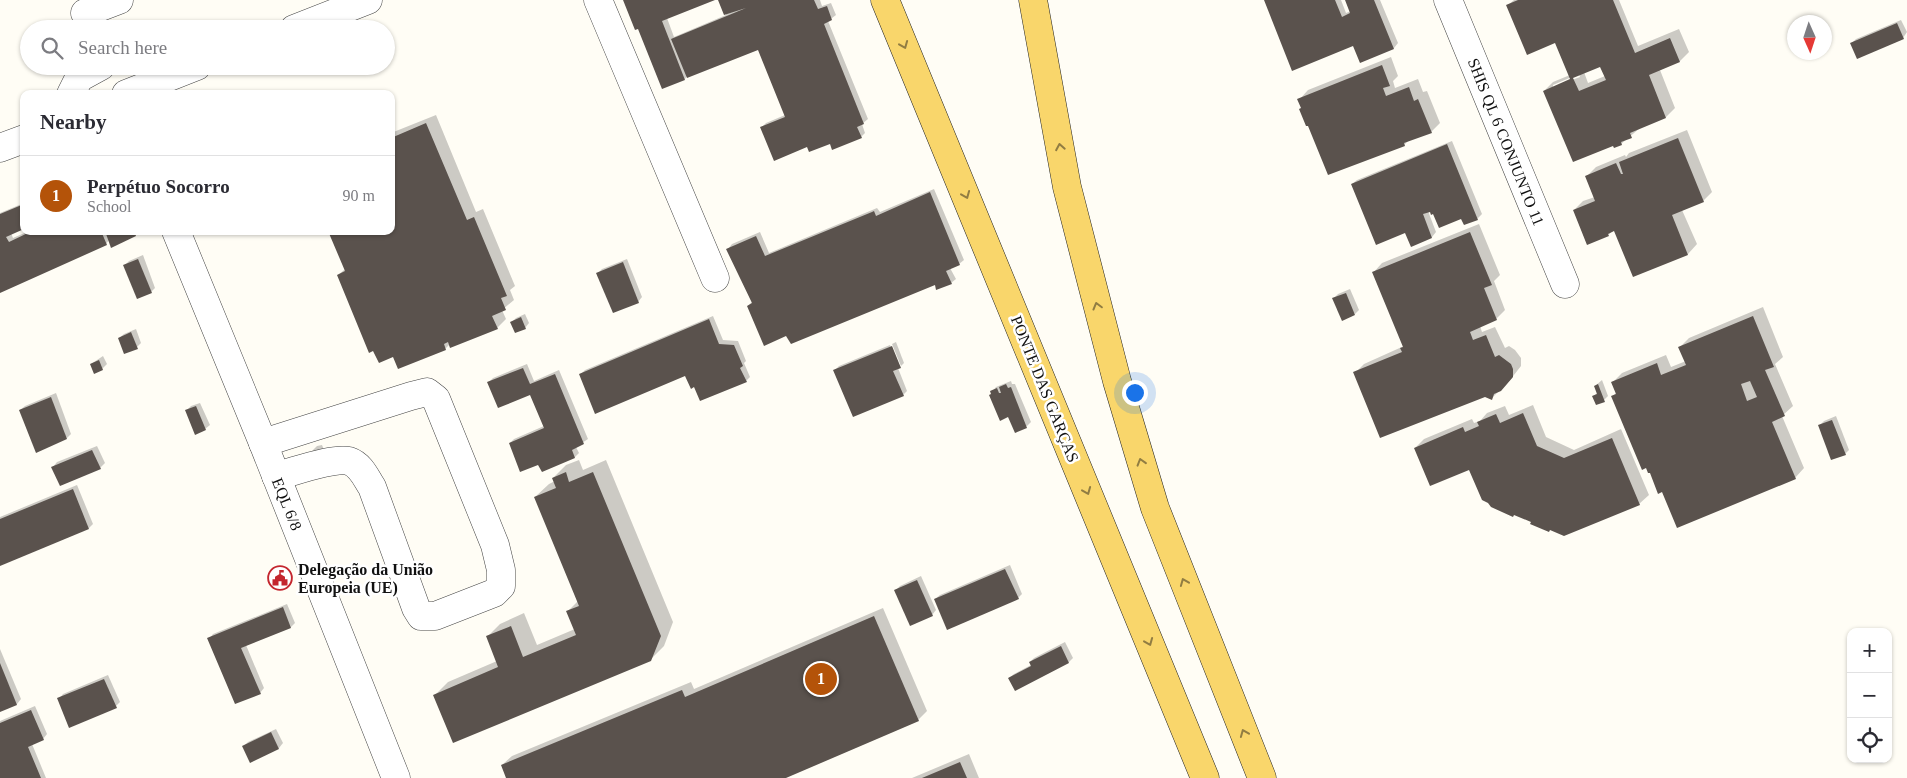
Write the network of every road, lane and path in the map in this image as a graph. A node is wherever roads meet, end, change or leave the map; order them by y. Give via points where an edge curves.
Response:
1 (119, 0) edge
2 (368, 0) edge
3 (598, 0) edge
4 (886, 0) edge
5 (1033, 0) edge
6 (1448, 0) edge
7 (86, 14) edge
8 (317, 20) edge
9 (84, 75) edge
10 (112, 75) edge
11 (174, 75) edge
12 (73, 90) edge
13 (118, 90) edge
14 (136, 90) edge
15 (20, 140) edge
16 (0, 148) edge
17 (178, 235) edge
18 (714, 278) dead end
19 (1565, 284) dead end
20 (263, 443) junction
21 (276, 476) junction
22 (396, 778) edge
23 (1205, 778) edge
24 (1262, 778) edge

1 - 7 street
2 - 8 street
3 - 18 street
4 -> 23 main road, PONTE DAS GARÇAS
24 -> 5 main road via 1155,508 1117,381 1067,187
6 - 19 street, SHIS QL 6 CONJUNTO 11
9 - 12 street via 79,78
10 - 13 street
11 - 14 street
15 - 16 street
17 - 20 street, EQL 6/8
20 - 21 street, EQL 6/8
20 - 21 street via 427,392 436,399 494,545 502,570 501,586 494,593 435,616 421,616 372,487 362,470 349,462 333,461
21 - 22 street, EQL 6/8

